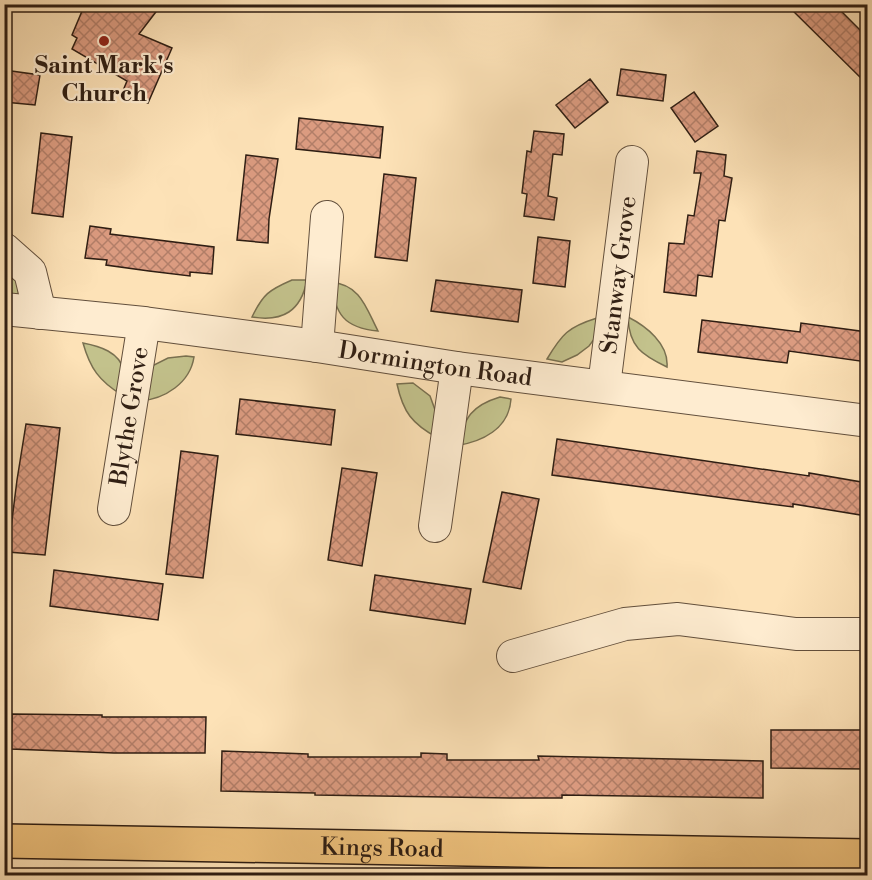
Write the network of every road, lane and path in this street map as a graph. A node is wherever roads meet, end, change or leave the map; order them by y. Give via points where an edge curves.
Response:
1 (632, 162) dead end
2 (327, 217) dead end
3 (4, 249) edge
4 (4, 309) edge
5 (40, 313) junction
6 (144, 323) junction
7 (317, 346) junction
8 (457, 368) junction
9 (604, 386) junction
10 (867, 421) edge
11 (114, 509) dead end
12 (435, 526) dead end
13 (867, 634) edge
14 (513, 656) dead end
15 (4, 841) edge
16 (867, 856) edge

1 - 9 street, Stanway Grove
2 - 7 street
3 - 5 street via 30,272
4 - 5 street, Dormington Road
5 - 6 street, Dormington Road
6 - 7 street, Dormington Road
6 - 11 street, Blythe Grove
7 - 8 street, Dormington Road
8 - 9 street, Dormington Road
8 - 12 street
9 - 10 street, Dormington Road
13 - 14 street via 796,634 678,618 625,624
15 - 16 main road, Kings Road

